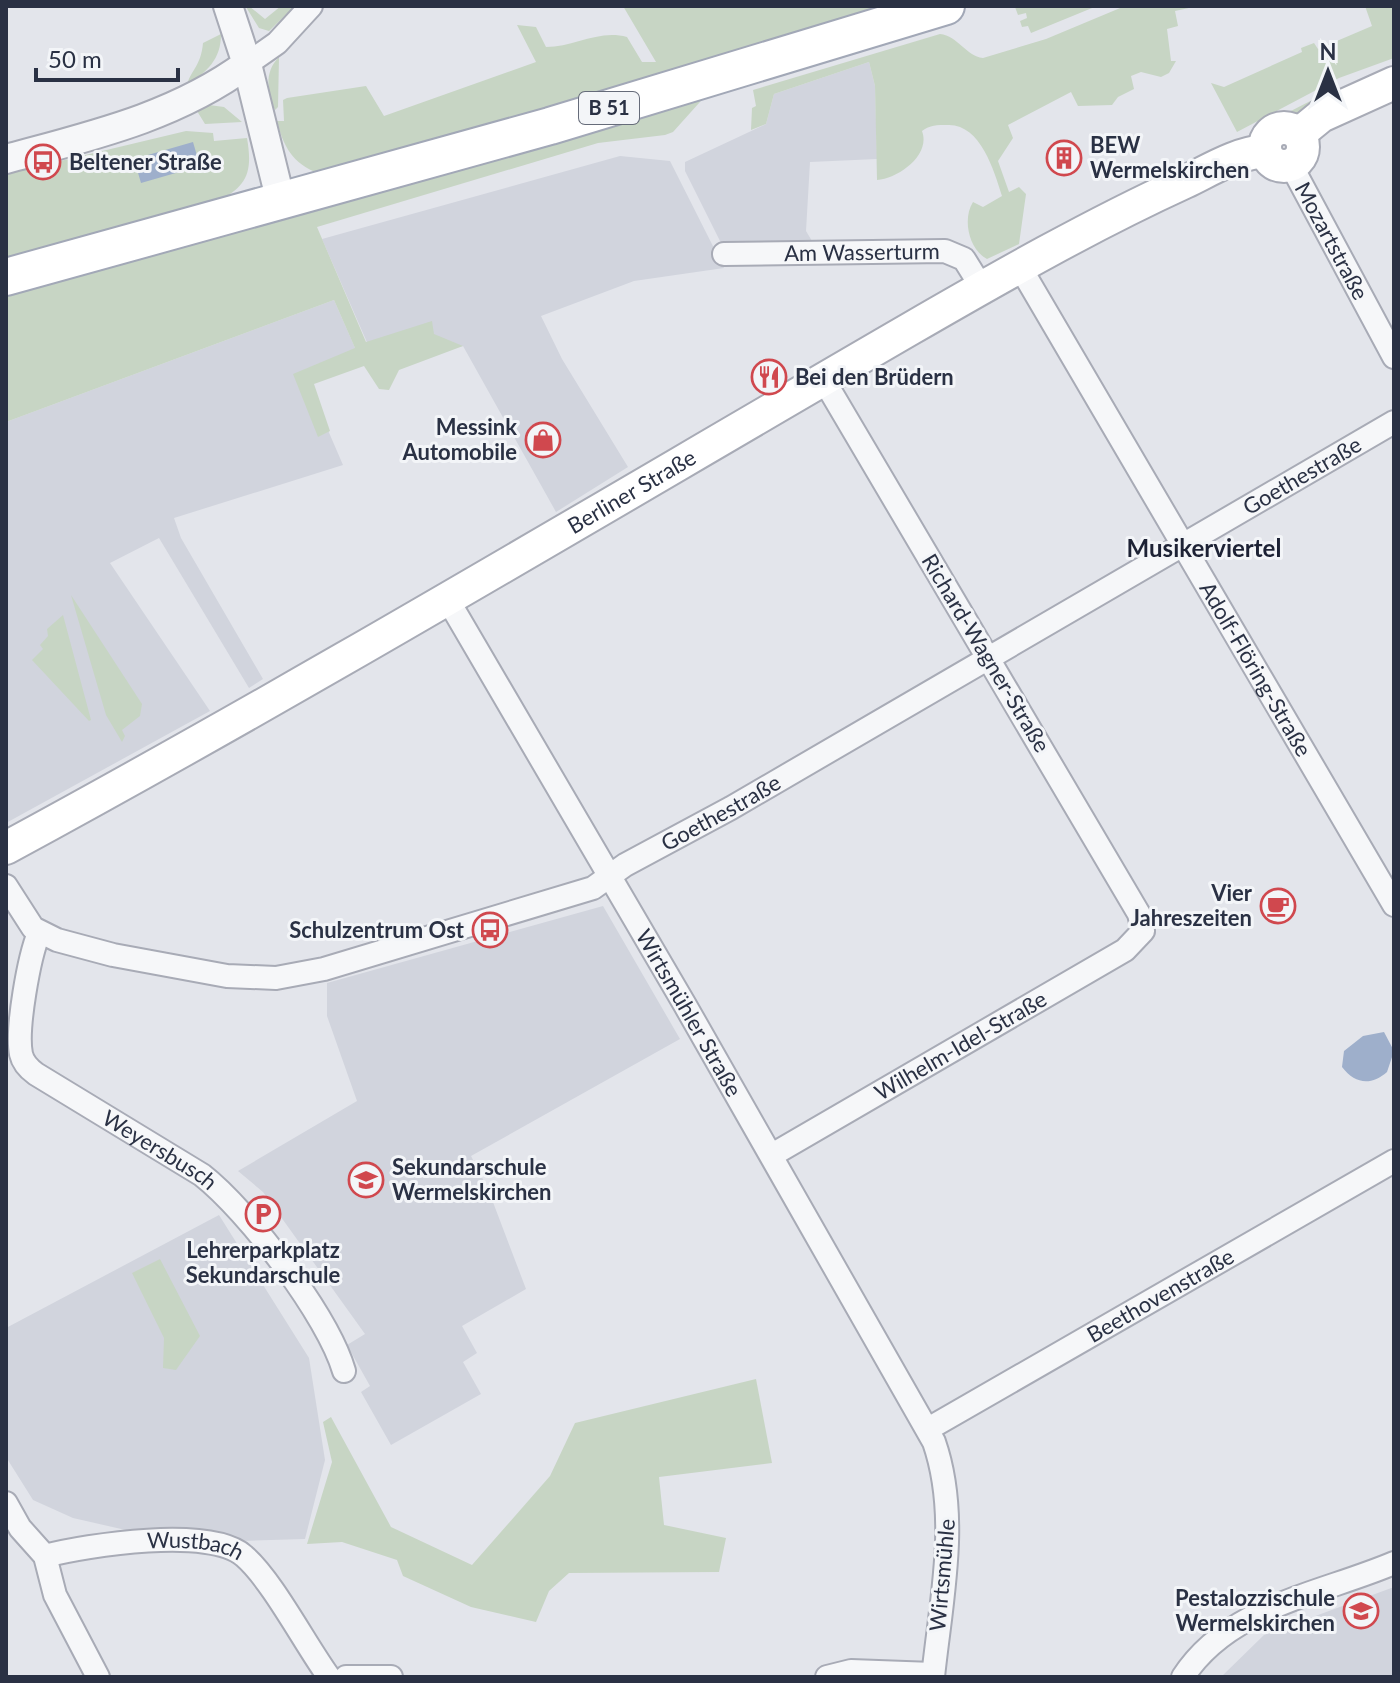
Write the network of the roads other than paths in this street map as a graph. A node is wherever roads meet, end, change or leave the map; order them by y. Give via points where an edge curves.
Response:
1 (228, 6) edge
2 (311, 6) edge
3 (941, 8) edge
4 (247, 64) junction
5 (1394, 83) edge
6 (1278, 158) junction
7 (6, 159) edge
8 (281, 202) junction
9 (724, 254) dead end
10 (1020, 267) junction
11 (6, 277) edge
12 (982, 288) junction
13 (1394, 357) edge
14 (822, 377) junction
15 (1394, 422) edge
16 (1183, 543) junction
17 (448, 600) junction
18 (988, 657) junction
19 (6, 848) edge
20 (610, 874) junction
21 (6, 886) edge
22 (1394, 905) edge
23 (1143, 931) joint
24 (39, 933) junction
25 (772, 1155) junction
26 (1394, 1161) edge
27 (344, 1371) dead end
28 (928, 1429) junction
29 (6, 1503) edge
30 (45, 1556) junction
31 (1394, 1563) edge
32 (933, 1675) edge
33 (98, 1677) edge
34 (329, 1677) edge
35 (346, 1677) edge
36 (391, 1677) edge
37 (827, 1677) edge
38 (1183, 1677) edge

1 - 4 street
2 - 4 street via 277,43
3 - 8 main road, B 51
4 - 7 street via 219,84 138,122
4 - 8 street
5 - 6 main road, Berliner Straße via 1321,116 1299,134 1287,127 1274,131 1266,142
6 - 10 main road, Berliner Straße via 1246,154 1149,198
6 - 13 street, Mozartstraße
8 - 11 main road, B 51
9 - 12 street, Am Wasserturm via 945,251 964,259
10 - 12 main road, Berliner Straße
10 - 16 street, Adolf-Flöring-Straße
12 - 14 main road, Berliner Straße
14 - 17 main road, Berliner Straße
14 - 18 street, Richard-Wagner-Straße
15 - 16 street, Goethestraße
16 - 18 street, Goethestraße
16 - 22 street, Adolf-Flöring-Straße
17 - 19 main road, Berliner Straße
17 - 20 street, Wirtsmühler Straße via 597,860
18 - 20 street, Goethestraße
18 - 23 street, Richard-Wagner-Straße via 1139,914
20 - 24 street, Goethestraße via 593,888 324,969 276,978 227,976 113,955
20 - 25 street, Wirtsmühler Straße
21 - 24 street
23 - 25 street, Wilhelm-Idel-Straße via 1125,950
24 - 27 street, Weyersbusch via 31,953 22,1025 25,1062 222,1192 307,1302
25 - 28 street, Wirtsmühler Straße
26 - 28 street, Beethovenstraße
28 - 32 street, Wirtsmühle via 942,1466 948,1516
29 - 30 street
30 - 33 street via 55,1595
30 - 34 street, Wustbach via 135,1543 192,1541 235,1548 262,1576
31 - 38 street via 1242,1622 1206,1647
32 - 37 street via 851,1671
35 - 36 street

